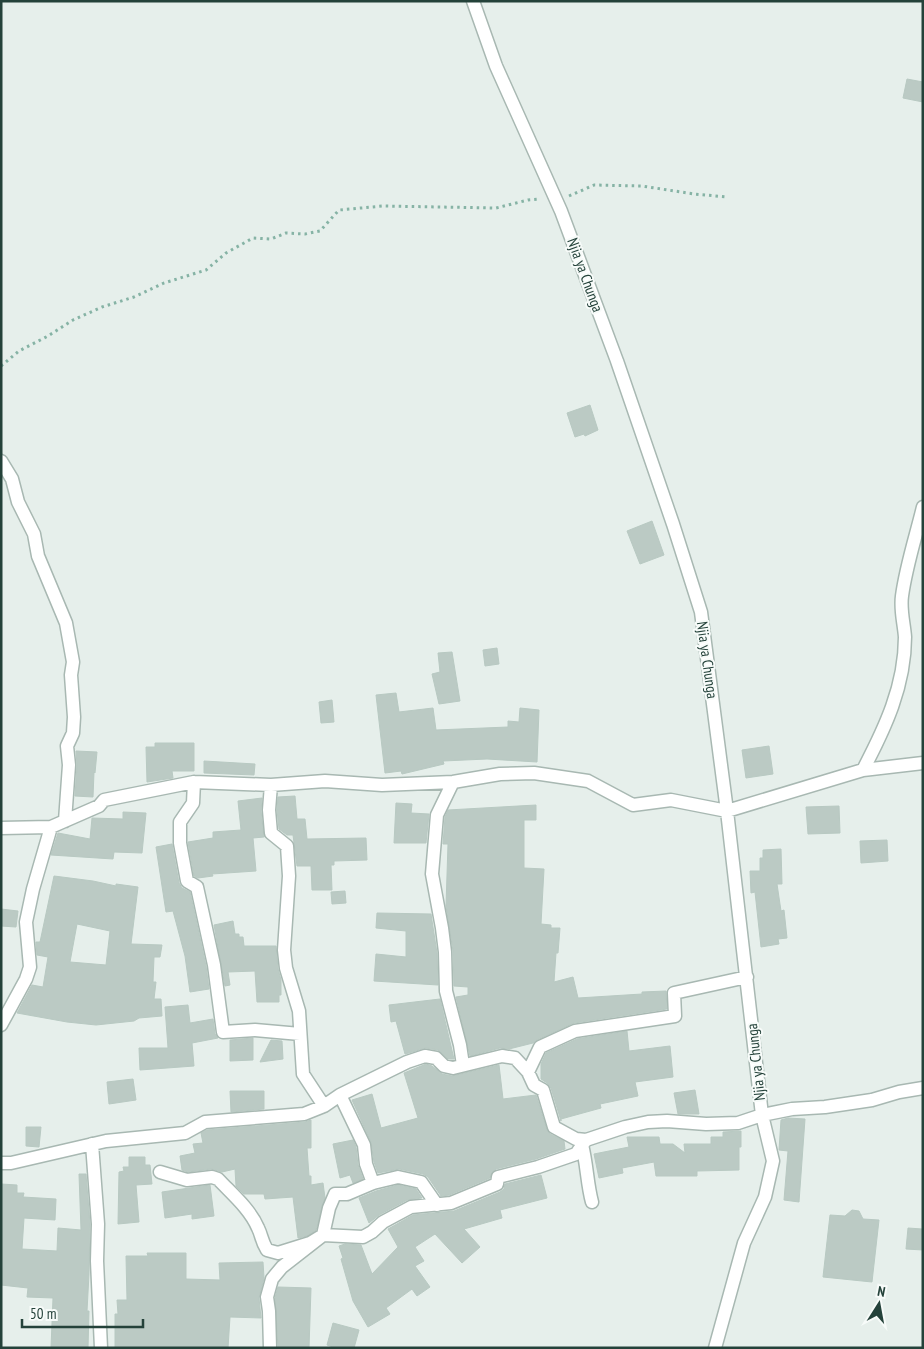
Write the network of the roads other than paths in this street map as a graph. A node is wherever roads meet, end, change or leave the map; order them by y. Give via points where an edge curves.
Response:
1 (473, 1) edge
2 (1, 461) edge
3 (923, 507) edge
4 (923, 763) edge
5 (863, 770) junction
6 (194, 782) junction
7 (453, 782) junction
8 (271, 785) junction
9 (727, 811) junction
10 (66, 821) junction
11 (51, 827) junction
12 (1, 828) edge
13 (747, 977) junction
14 (1, 1025) edge
15 (300, 1034) junction
16 (463, 1065) junction
17 (528, 1072) junction
18 (923, 1088) edge
19 (340, 1095) junction
20 (324, 1106) junction
21 (762, 1115) junction
22 (584, 1143) junction
23 (92, 1144) junction
24 (1, 1163) edge
25 (160, 1172) dead end
26 (373, 1183) junction
27 (592, 1202) dead end
28 (437, 1205) junction
29 (323, 1235) junction
30 (101, 1348) edge
31 (270, 1348) edge
32 (715, 1348) edge

1 - 9 street, Njia ya Chunga via 496,66 556,198 617,361 701,612
2 - 10 street via 12,479 18,502 34,534 38,556 66,623 73,662 74,717 73,732 67,746
3 - 5 street via 902,596 905,636 902,676 884,729
4 - 5 street
5 - 9 street
6 - 8 street
6 - 10 street via 104,800 99,806
6 - 15 street via 193,803 180,822 180,842 187,881 198,887 224,1032 255,1030
7 - 8 street via 382,785 325,781
7 - 9 street via 500,774 534,773 588,781 633,805 671,800
7 - 16 street via 438,815 432,874 445,952 446,991
8 - 15 street via 271,833 287,846 289,876 284,950 299,1011
9 - 13 street, Njia ya Chunga
10 - 11 street
11 - 12 street
11 - 14 street via 26,922 30,967
13 - 17 street via 674,993 675,1016 575,1031 540,1047
13 - 21 street, Njia ya Chunga
15 - 20 street via 303,1074
16 - 17 street via 502,1056 515,1058
16 - 19 street via 444,1066 436,1058 425,1056
17 - 22 street via 534,1085 543,1090 554,1127
18 - 21 street via 872,1100
19 - 20 street
19 - 26 street via 364,1145
20 - 23 street via 304,1114 205,1122 185,1133
21 - 22 street via 738,1123 648,1122
21 - 32 street, Njia ya Chunga via 773,1161 765,1197 744,1243
22 - 27 street
22 - 28 street via 576,1154 498,1177 498,1184 451,1203
23 - 24 street
23 - 30 street
25 - 29 street via 187,1180 218,1179 249,1213 267,1250 278,1253 310,1243
26 - 28 street via 398,1177 421,1182
26 - 29 street via 347,1194 335,1194
28 - 29 street via 411,1207 364,1237
29 - 31 street via 272,1279 267,1297

